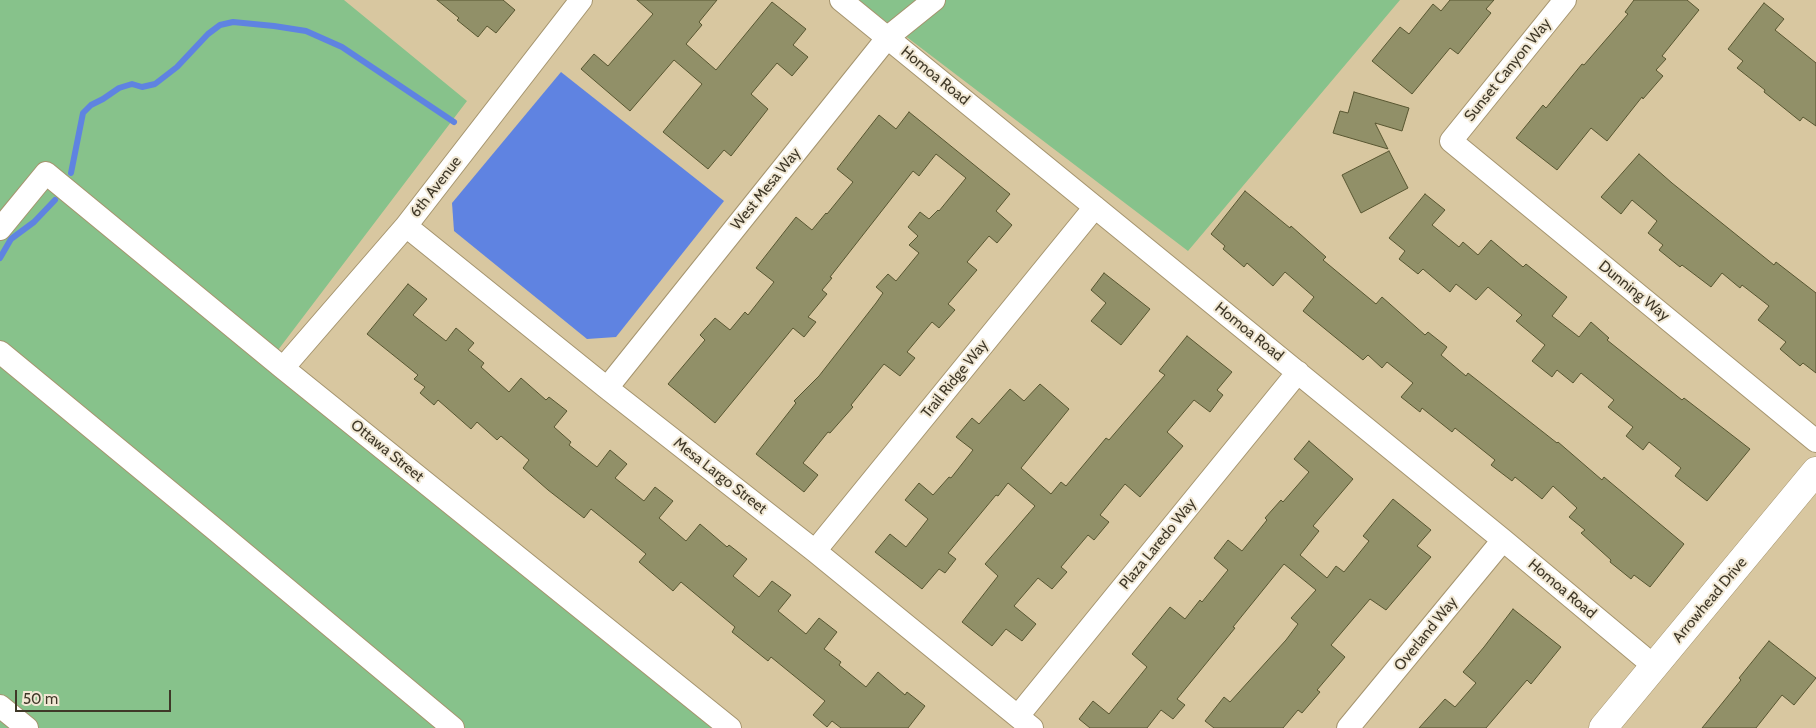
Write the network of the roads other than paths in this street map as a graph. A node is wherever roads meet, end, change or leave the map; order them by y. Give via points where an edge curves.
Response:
1 (581, 0) edge
2 (841, 0) edge
3 (934, 0) edge
4 (1565, 0) edge
5 (888, 38) junction
6 (1451, 141) joint
7 (1095, 207) junction
8 (406, 226) junction
9 (0, 229) edge
10 (0, 352) edge
11 (283, 368) junction
12 (1298, 372) junction
13 (607, 388) junction
14 (1816, 441) edge
15 (1816, 471) edge
16 (1503, 540) junction
17 (816, 551) junction
18 (1654, 666) junction
19 (0, 706) edge
20 (1025, 722) edge
21 (27, 728) edge
22 (453, 728) edge
23 (730, 728) edge
24 (1348, 728) edge
25 (1603, 728) edge

1 - 8 street, 6th Avenue
2 - 5 street, Homoa Road
3 - 5 street, West Mesa Way
4 - 6 street, Sunset Canyon Way
5 - 7 street, Homoa Road
5 - 13 street, West Mesa Way
6 - 14 street, Dunning Way
7 - 12 street, Homoa Road
7 - 17 street, Trail Ridge Way
8 - 11 street, 6th Avenue
8 - 13 street, Mesa Largo Street
9 - 11 street, Ottawa Street via 46,173
10 - 22 street
11 - 23 street, Ottawa Street
12 - 16 street, Homoa Road
12 - 20 street, Plaza Laredo Way
13 - 17 street, Mesa Largo Street
15 - 18 main road, Arrowhead Drive
16 - 18 street, Homoa Road
16 - 24 street, Overland Way
17 - 20 street, Mesa Largo Street
18 - 25 main road, Arrowhead Drive
19 - 21 street

